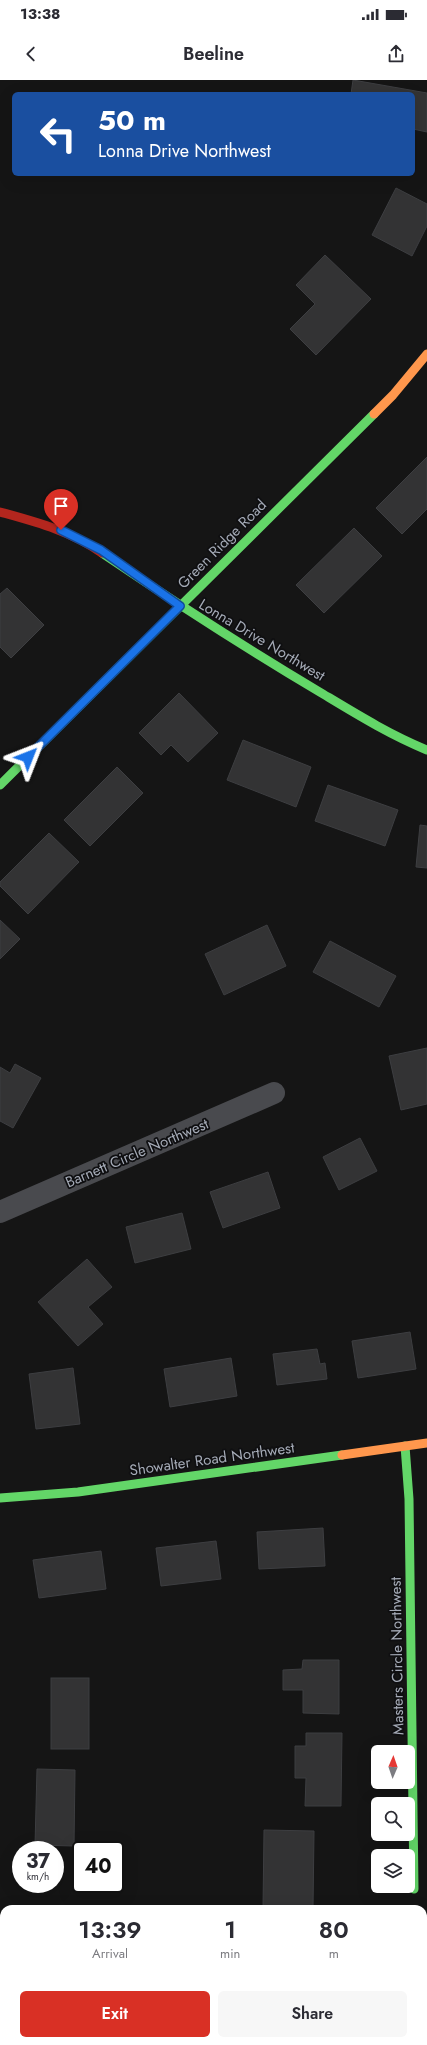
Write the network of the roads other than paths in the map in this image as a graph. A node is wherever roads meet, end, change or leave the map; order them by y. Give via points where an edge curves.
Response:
1 (427, 354) edge
2 (0, 512) edge
3 (180, 606) junction
4 (427, 750) edge
5 (0, 785) edge
6 (274, 1093) dead end
7 (0, 1212) edge
8 (427, 1443) edge
9 (405, 1446) junction
10 (0, 1498) edge
11 (413, 1849) edge

1 - 3 street, Green Ridge Road via 393,395
2 - 3 street, Lonna Drive Northwest via 48,525 87,542
3 - 4 street, Lonna Drive Northwest via 387,731
3 - 5 street, Green Ridge Road
6 - 7 street, Barnett Circle Northwest
8 - 9 street, Showalter Road Northwest
9 - 10 street, Showalter Road Northwest via 78,1492
9 - 11 street, Masters Circle Northwest via 409,1500

